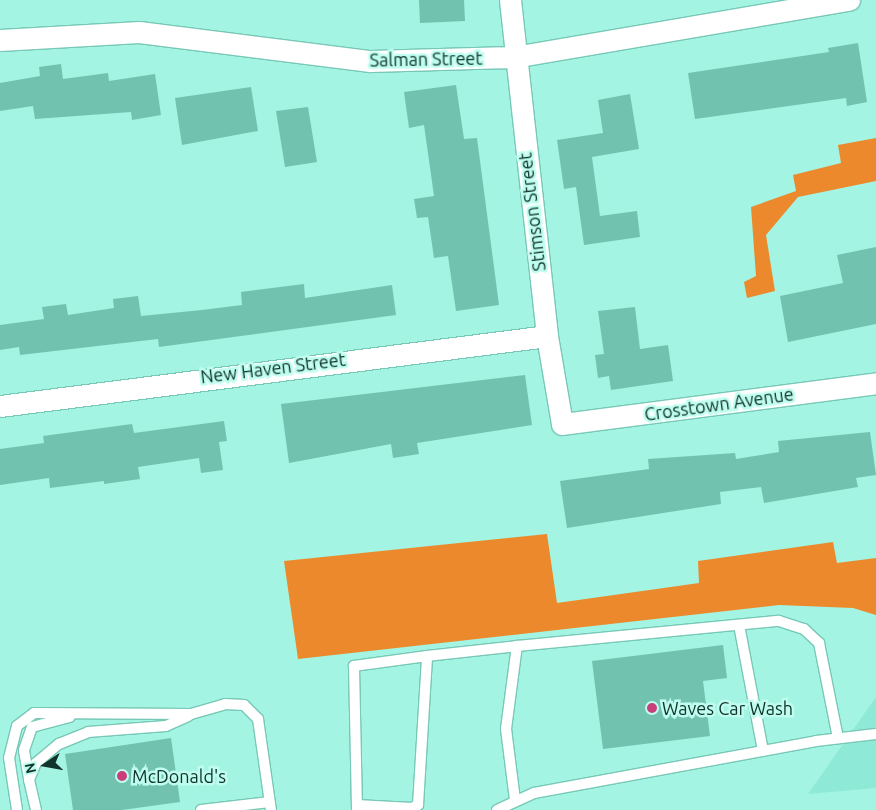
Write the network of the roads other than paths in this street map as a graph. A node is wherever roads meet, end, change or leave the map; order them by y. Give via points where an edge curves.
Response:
1 (510, 0) edge
2 (849, 0) edge
3 (0, 40) edge
4 (514, 57) junction
5 (546, 336) junction
6 (876, 383) edge
7 (0, 406) edge
8 (562, 424) joint
9 (739, 625) junction
10 (516, 646) junction
11 (427, 656) junction
12 (93, 714) junction
13 (191, 714) junction
14 (876, 734) edge
15 (838, 738) junction
16 (763, 751) junction
17 (29, 783) junction
18 (515, 800) junction
19 (270, 806) edge
20 (357, 808) edge
21 (17, 810) edge
22 (36, 810) edge
23 (201, 810) edge
24 (497, 810) edge

1 - 4 street, Stimson Street
2 - 4 street, Salman Street
3 - 4 street, Salman Street via 139,32 370,61
4 - 5 street, Stimson Street
5 - 7 street, New Haven Street
5 - 8 street, Stimson Street
6 - 8 street, Crosstown Avenue
9 - 10 lane
9 - 15 lane via 779,621 804,629 819,643
9 - 16 lane
10 - 11 lane
10 - 18 lane via 506,728
11 - 20 lane via 418,805 412,808
11 - 20 lane via 354,666
12 - 13 lane
12 - 17 lane via 32,727 24,750
12 - 21 lane via 34,713 17,726 8,758
13 - 17 lane via 166,726 88,732 59,744 36,763
13 - 19 lane via 225,704 244,705 258,719
14 - 15 lane
15 - 16 lane
16 - 18 lane
17 - 22 lane
18 - 24 lane
19 - 23 lane

